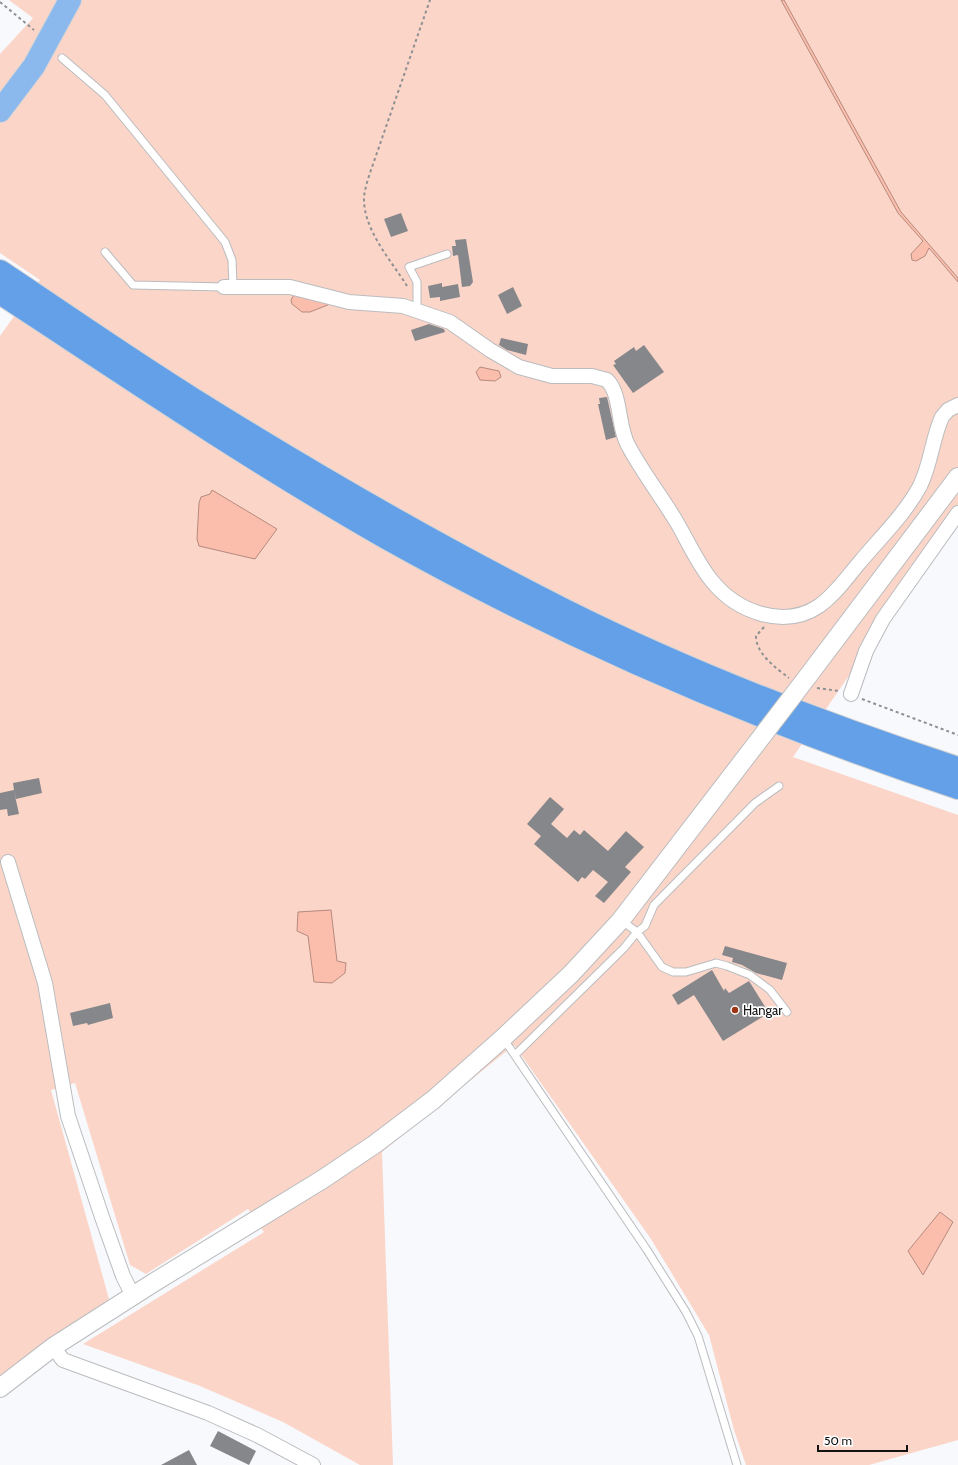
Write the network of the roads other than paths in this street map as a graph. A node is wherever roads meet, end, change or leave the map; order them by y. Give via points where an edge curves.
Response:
1 (70, 0) edge
2 (62, 58) dead end
3 (14, 94) junction
4 (0, 110) edge
5 (0, 119) edge
6 (105, 252) dead end
7 (447, 254) dead end
8 (0, 271) edge
9 (228, 287) junction
10 (0, 293) edge
11 (417, 310) junction
12 (0, 314) edge
13 (104, 362) junction
14 (958, 405) edge
15 (958, 477) edge
16 (958, 513) edge
17 (851, 694) road end
18 (958, 768) edge
19 (779, 786) dead end
20 (958, 788) edge
21 (8, 862) dead end
22 (621, 920) junction
23 (637, 932) junction
24 (787, 1012) dead end
25 (503, 1038) junction
26 (515, 1055) junction
27 (133, 1296) junction
28 (53, 1347) junction
29 (0, 1388) edge
30 (314, 1465) edge
31 (737, 1465) edge

1 - 3 main road via 34,66
2 - 9 lane via 105,95 225,242 232,260
3 - 4 main road
3 - 5 main road
6 - 9 lane via 133,285
7 - 11 lane via 409,266 417,282
8 - 18 highway via 194,400 435,541 540,597 618,635 741,688 849,730
9 - 11 street via 290,287 349,302 404,306
10 - 13 highway
11 - 14 street via 450,322 519,367 552,376 592,376 607,380 615,392 621,427 629,447 702,568 712,582 734,601 748,609 772,616 786,617 810,611 832,595 912,500 926,473 942,417
12 - 13 highway via 15,317
13 - 20 highway via 238,450 322,501 525,611 610,652 740,708
15 - 22 street, bridge via 810,682 756,744
16 - 17 street via 883,619 866,651
19 - 23 lane via 755,803 654,905 645,926
21 - 27 street via 45,983 68,1116 119,1266
22 - 23 lane
22 - 25 street via 571,974
23 - 24 lane via 662,967 673,972 686,972 716,963 727,966 750,975 770,990
23 - 26 lane via 624,948
25 - 26 lane
25 - 27 street via 433,1100 376,1144
26 - 31 lane via 686,1312 698,1336
27 - 28 street
28 - 29 street
28 - 30 street via 63,1360 208,1413 286,1449

